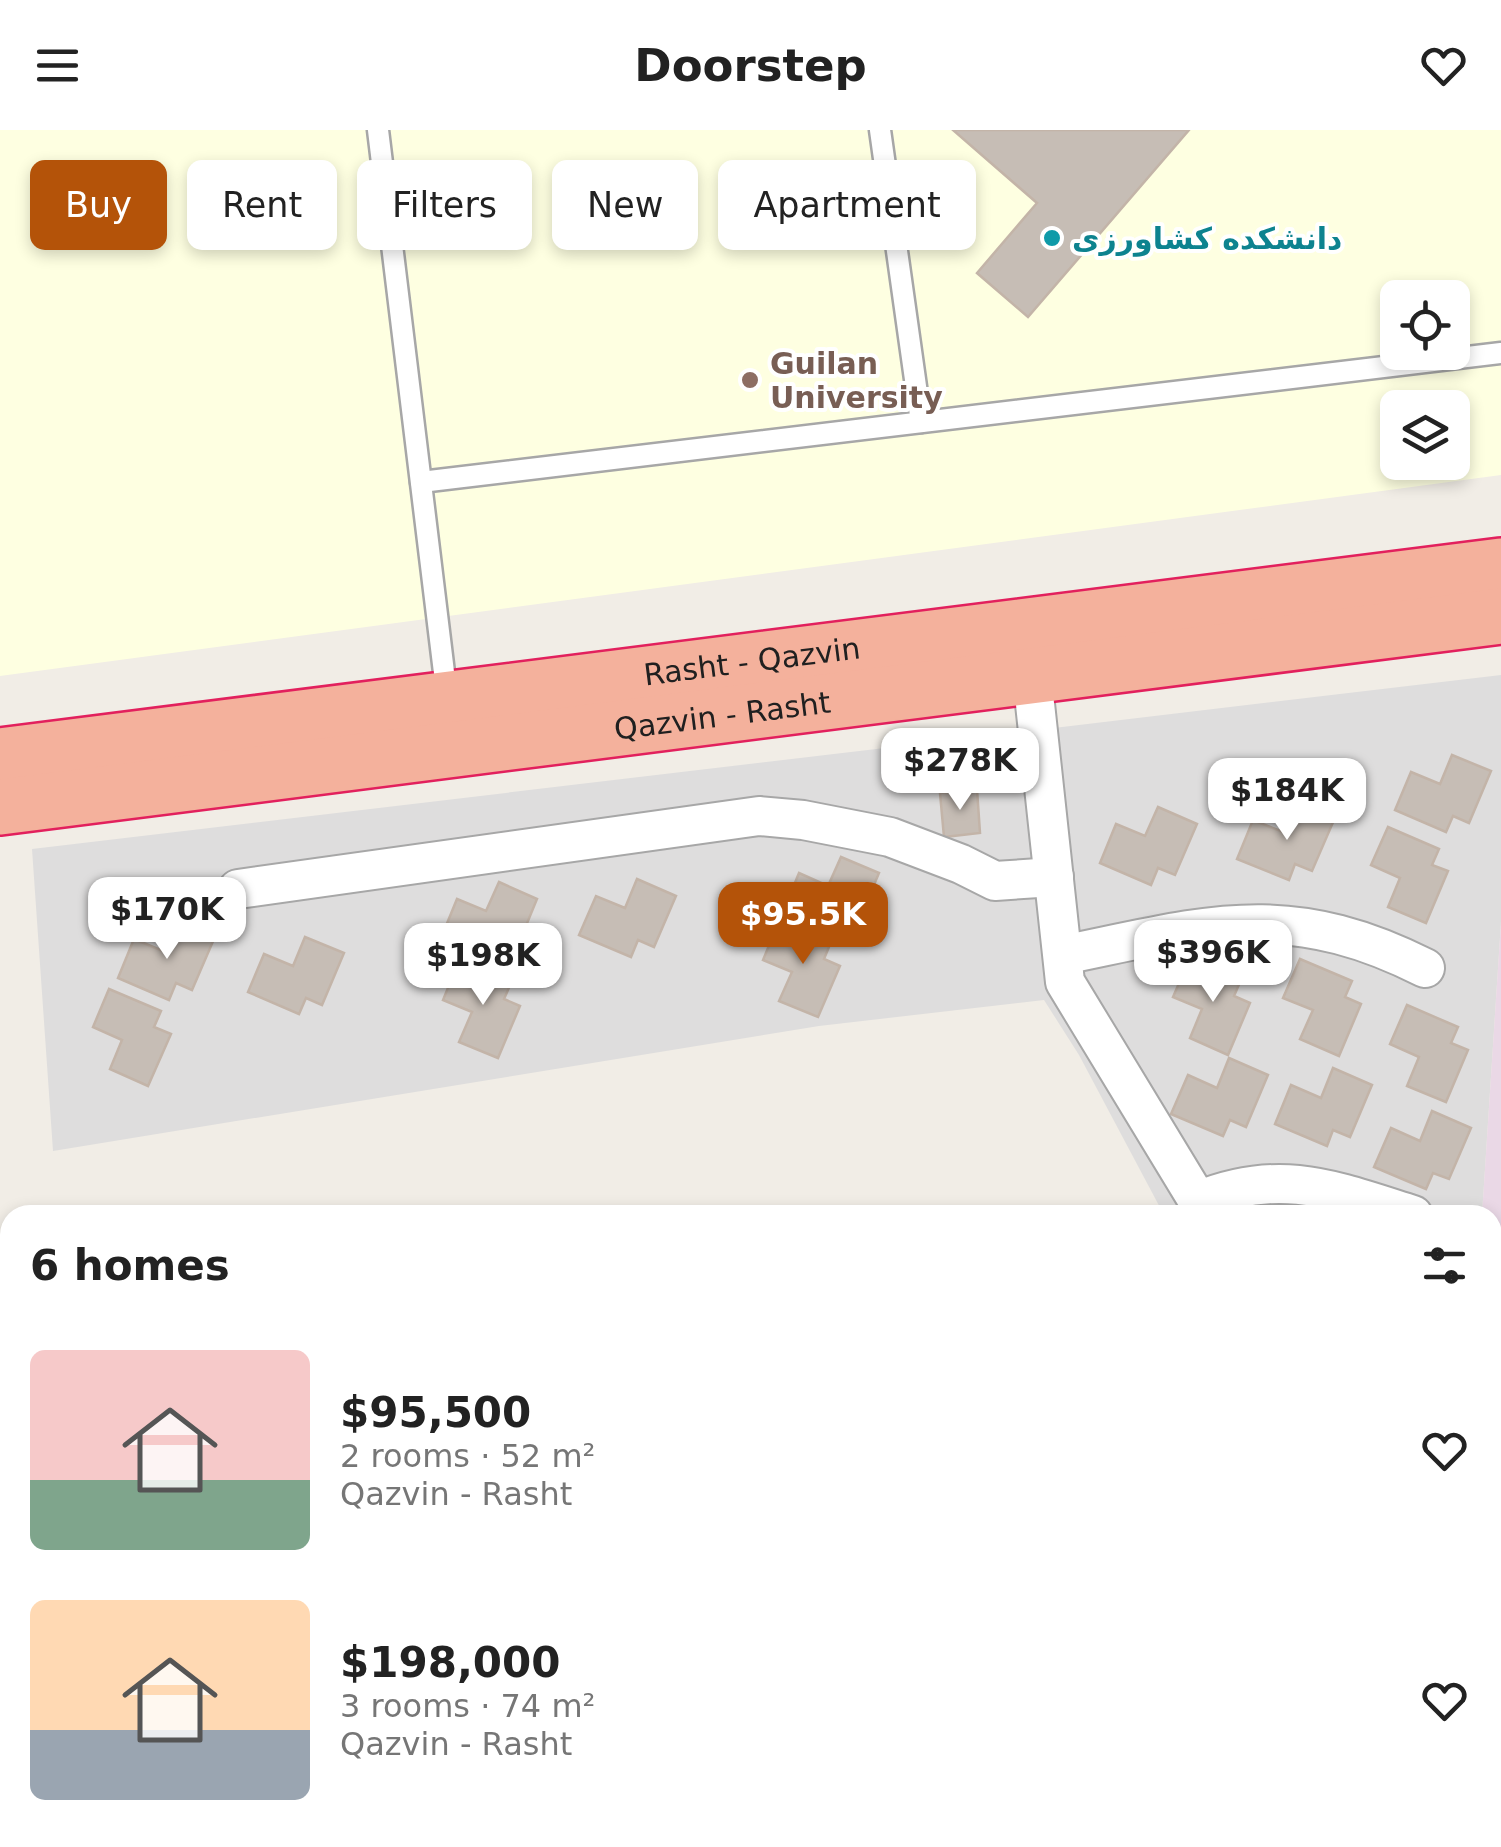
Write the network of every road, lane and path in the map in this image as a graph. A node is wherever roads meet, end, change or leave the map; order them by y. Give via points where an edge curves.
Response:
1 (378, 130) edge
2 (880, 130) edge
3 (1501, 353) edge
4 (921, 422) junction
5 (420, 482) junction
6 (1501, 566) edge
7 (1501, 616) edge
8 (1032, 676) junction
9 (448, 700) junction
10 (0, 756) edge
11 (0, 807) edge
12 (1054, 876) junction
13 (238, 889) dead end
14 (1062, 954) junction
15 (1425, 968) dead end
16 (1198, 1205) edge
17 (1206, 1205) edge
18 (1382, 1205) edge

1 - 5 lane
2 - 4 lane
3 - 4 lane
4 - 5 lane
5 - 9 lane
6 - 9 highway, Rasht - Qazvin
7 - 8 highway, Qazvin - Rasht
8 - 11 highway, Qazvin - Rasht
8 - 12 street
9 - 10 highway, Rasht - Qazvin
12 - 13 street via 995,881 890,838 759,816
12 - 14 street
14 - 15 street via 1212,924 1282,923 1354,938
14 - 16 street via 1066,982
17 - 18 street via 1243,1185 1296,1182

